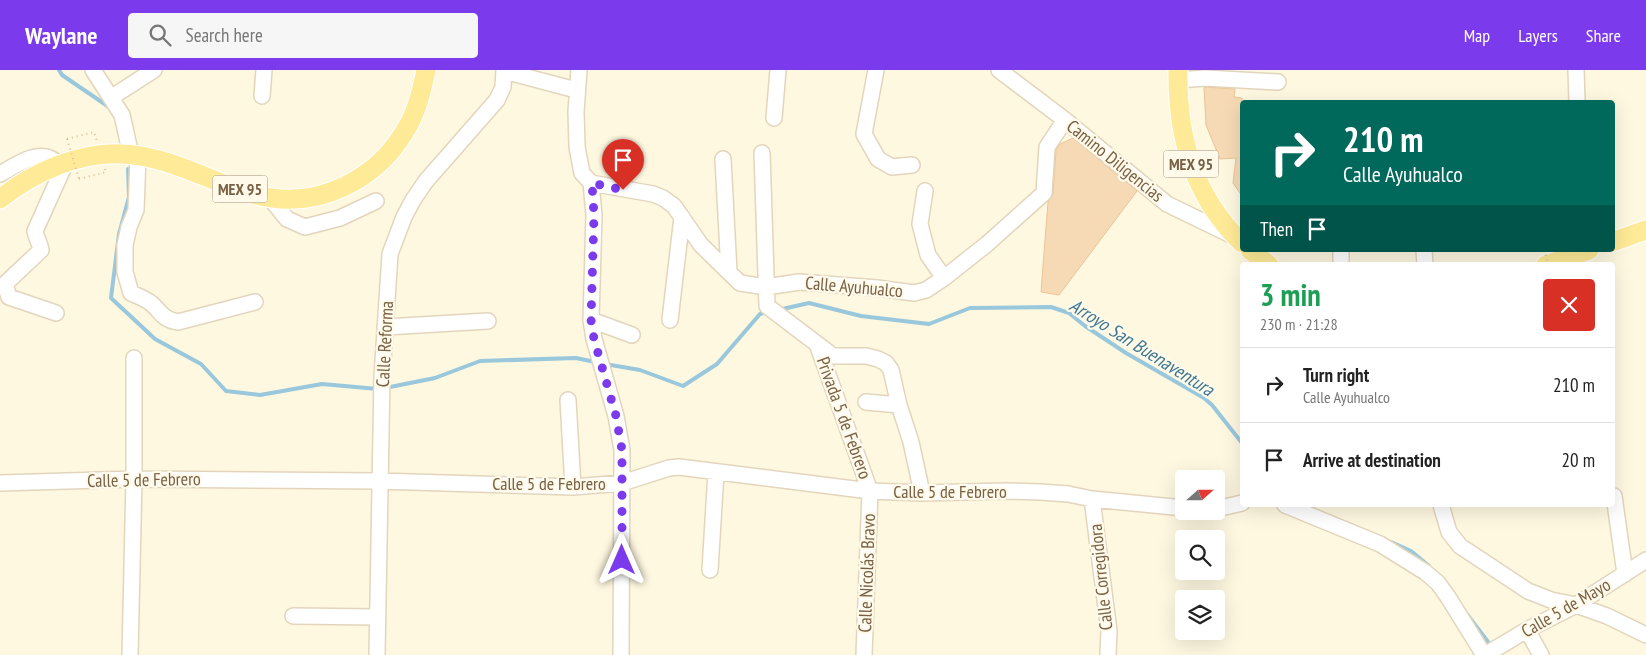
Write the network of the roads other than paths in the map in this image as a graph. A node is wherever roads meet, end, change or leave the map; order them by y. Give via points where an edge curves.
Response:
1 (93, 70) edge
2 (154, 70) edge
3 (264, 70) edge
4 (426, 70) edge
5 (579, 70) edge
6 (778, 70) edge
7 (876, 70) edge
8 (999, 70) edge
9 (1576, 70) edge
10 (504, 71) edge
11 (1178, 75) edge
12 (1278, 82) dead end
13 (576, 90) junction
14 (262, 96) dead end
15 (112, 97) junction
16 (1577, 100) edge
17 (774, 118) dead end
18 (1064, 120) junction
19 (762, 153) dead end
20 (135, 156) junction
21 (723, 159) dead end
22 (63, 163) junction
23 (912, 164) dead end
24 (0, 174) edge
25 (592, 183) junction
26 (925, 191) dead end
27 (270, 198) junction
28 (0, 199) edge
29 (376, 201) dead end
30 (682, 217) junction
31 (1646, 230) edge
32 (1240, 240) edge
33 (1615, 241) edge
34 (1240, 242) edge
35 (1254, 252) edge
36 (1584, 252) edge
37 (1265, 262) edge
38 (1556, 262) edge
39 (729, 272) junction
40 (944, 278) junction
41 (766, 287) junction
42 (255, 302) dead end
43 (56, 312) dead end
44 (488, 320) dead end
45 (591, 320) junction
46 (670, 320) dead end
47 (385, 327) junction
48 (632, 335) dead end
49 (817, 344) junction
50 (134, 358) dead end
51 (568, 400) dead end
52 (866, 402) dead end
53 (899, 405) junction
54 (716, 472) junction
55 (134, 479) junction
56 (380, 481) junction
57 (0, 483) edge
58 (622, 483) junction
59 (573, 487) junction
60 (870, 491) junction
61 (922, 493) junction
62 (1092, 499) junction
63 (1240, 503) edge
64 (1615, 504) edge
65 (1175, 507) edge
66 (1225, 507) edge
67 (1290, 507) edge
68 (1442, 507) edge
69 (1646, 560) edge
70 (710, 570) dead end
71 (1624, 574) junction
72 (1576, 604) junction
73 (293, 616) dead end
74 (378, 617) junction
75 (1527, 630) junction
76 (1646, 635) edge
77 (130, 655) edge
78 (377, 655) edge
79 (621, 655) edge
80 (864, 655) edge
81 (1108, 655) edge
82 (1485, 655) edge
83 (1541, 655) edge

1 - 15 street
2 - 15 street
3 - 14 street
4 - 27 main road, MEX 95 via 410,124 390,153 368,174 330,193
5 - 13 street
6 - 17 street
7 - 23 street via 864,134 878,159 892,167
8 - 18 street, Camino Diligencias
9 - 16 street
10 - 13 street
10 - 47 street, Calle Reforma via 503,87 497,100 426,181 404,217 390,254
11 - 12 street
11 - 32 main road, MEX 95 via 1179,116 1191,164 1206,196
13 - 25 street via 577,147 582,173
15 - 20 street via 125,121
18 - 34 street, Camino Diligencias via 1167,204
18 - 40 street, Calle Ayuhualco via 1047,147 1044,194
19 - 41 street
20 - 22 main road, MEX 95 via 98,156
20 - 27 main road, MEX 95 via 157,160
20 - 42 street via 136,210 128,227 125,245 125,272 131,293 148,302 163,316 178,322
21 - 39 street
22 - 24 street via 35,157
22 - 28 main road, MEX 95 via 22,183
22 - 43 street via 36,231 41,250 5,284 9,297
25 - 30 street, Calle Ayuhualco via 653,194 674,206
25 - 45 street
26 - 40 street via 920,224 928,255
27 - 29 street via 286,219 305,227 340,218
30 - 39 street, Calle Ayuhualco via 701,245
30 - 46 street
31 - 33 main road
35 - 37 main road, MEX 95
36 - 38 main road
39 - 41 street, Calle Ayuhualco via 740,283
40 - 41 street, Calle Ayuhualco via 926,290 914,293 799,282
41 - 49 street via 767,306
44 - 47 street
45 - 48 street
45 - 58 street via 616,416 622,450
47 - 56 street, Calle Reforma
49 - 53 street via 834,356 866,356 886,363
49 - 60 street, Privada 5 de Febrero
50 - 55 street
51 - 59 street
52 - 53 street
53 - 61 street
54 - 58 street, Calle 5 de Febrero via 669,468
54 - 60 street, Calle 5 de Febrero
54 - 70 street
55 - 56 street, Calle 5 de Febrero
55 - 57 street, Calle 5 de Febrero
55 - 77 street
56 - 59 street, Calle 5 de Febrero
56 - 74 street, Calle Reforma
58 - 59 street, Calle 5 de Febrero
58 - 79 street
60 - 61 street, Calle 5 de Febrero
60 - 80 street, Calle Nicolás Bravo
61 - 62 street, Calle 5 de Febrero via 1006,491 1068,494
62 - 65 street, Calle 5 de Febrero
62 - 81 street, Calle Corregidora via 1109,631
63 - 66 street
64 - 71 street
67 - 82 street via 1380,544 1425,572 1448,596
68 - 72 street via 1449,532 1460,546 1528,592
69 - 71 street, Calle 5 de Mayo
71 - 72 street, Calle 5 de Mayo
72 - 75 street, Calle 5 de Mayo
72 - 76 street
73 - 74 street
74 - 78 street, Calle Reforma
75 - 82 street, Calle 5 de Mayo
75 - 83 street

